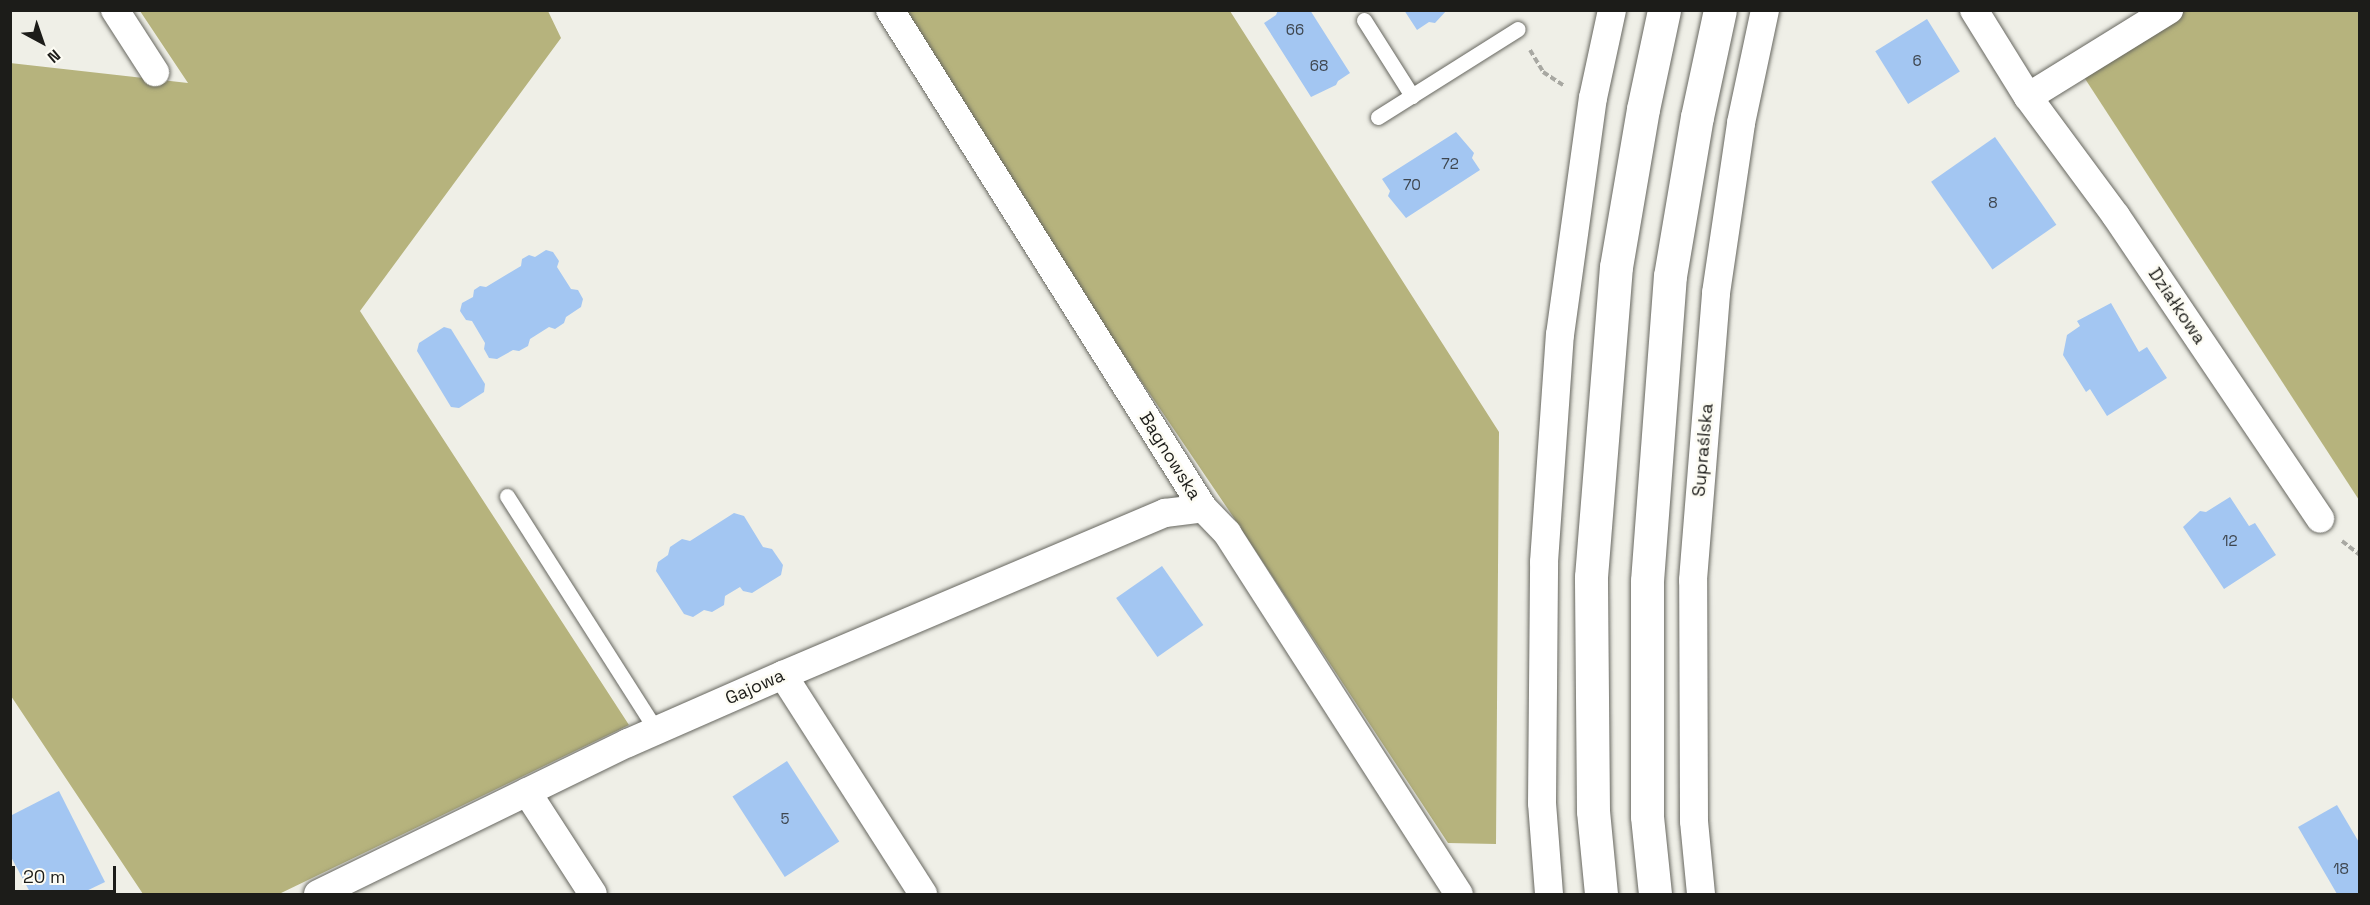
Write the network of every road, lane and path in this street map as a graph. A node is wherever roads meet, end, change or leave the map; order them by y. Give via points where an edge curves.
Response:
1 (115, 10) edge
2 (890, 10) edge
3 (1612, 10) edge
4 (1664, 10) edge
5 (1720, 10) edge
6 (1766, 10) edge
7 (1974, 10) edge
8 (2169, 10) edge
9 (1364, 20) dead end
10 (1518, 29) joint
11 (155, 72) dead end
12 (1412, 96) junction
13 (2028, 97) junction
14 (1593, 98) junction
15 (1378, 117) dead end
16 (507, 496) dead end
17 (1203, 508) junction
18 (2320, 519) dead end
19 (783, 675) junction
20 (656, 730) junction
21 (527, 792) junction
22 (318, 894) edge
23 (593, 894) edge
24 (923, 894) edge
25 (1459, 894) edge
26 (1549, 894) edge
27 (1601, 894) edge
28 (1655, 894) edge
29 (1701, 894) edge

1 - 11 street
2 - 17 street, Bagnowska
3 - 14 street
4 - 27 main road via 1642,109 1616,267 1591,577 1593,811
5 - 28 main road via 1670,276 1649,557 1647,816
6 - 29 street, Supraślska via 1742,123 1716,293 1693,580 1694,821
7 - 13 street, Działkowa
8 - 13 street
9 - 12 lane
10 - 12 lane
10 - 14 path via 1544,72 1574,92
12 - 15 lane
13 - 18 street, Działkowa via 2116,216
14 - 26 street via 1560,335 1544,562 1542,803
16 - 20 lane
17 - 19 street, Gajowa via 1165,513
17 - 25 street, Bagnowska via 1227,533
19 - 20 street, Gajowa
19 - 24 street
20 - 21 street, Gajowa
21 - 22 street, Gajowa
21 - 23 street

